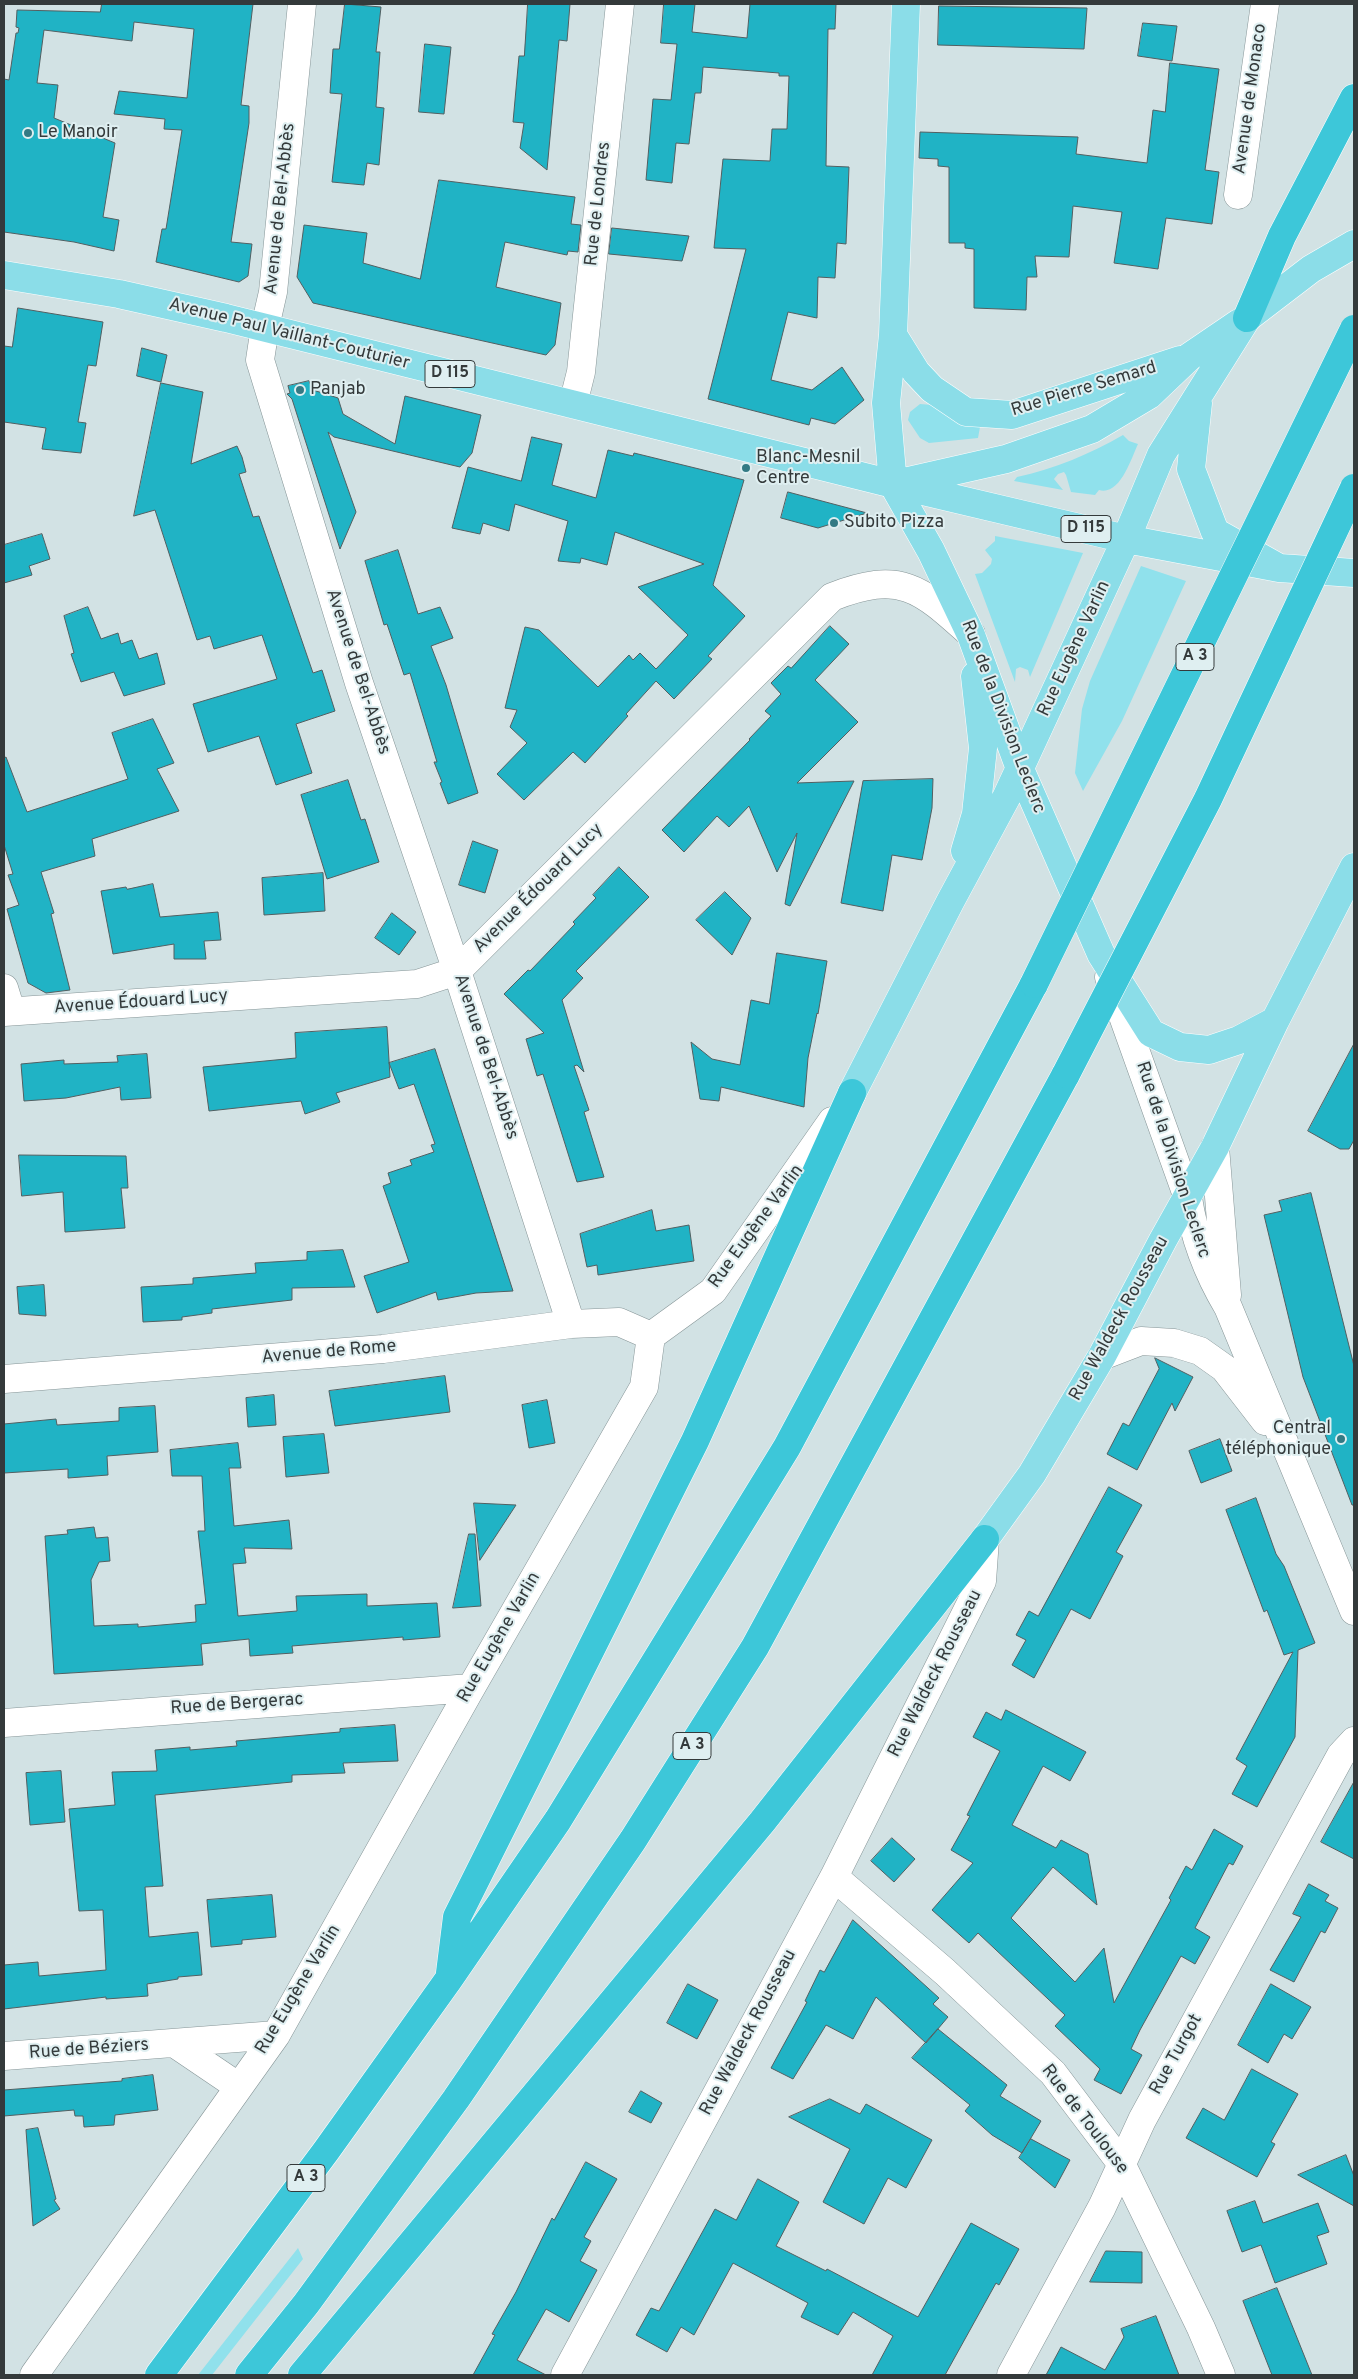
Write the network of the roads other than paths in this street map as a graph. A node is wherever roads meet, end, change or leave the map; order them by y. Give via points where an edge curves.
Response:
1 (302, 4) edge
2 (620, 4) edge
3 (906, 4) edge
4 (1265, 4) edge
5 (1354, 98) edge
6 (1238, 195) dead end
7 (1354, 244) edge
8 (4, 275) edge
9 (1247, 318) junction
10 (265, 327) junction
11 (1354, 328) edge
12 (893, 335) junction
13 (1189, 357) junction
14 (1199, 397) junction
15 (573, 404) junction
16 (893, 484) junction
17 (1354, 488) edge
18 (1126, 539) junction
19 (1279, 568) junction
20 (1354, 573) edge
21 (971, 635) junction
22 (1020, 769) junction
23 (1354, 867) edge
24 (950, 902) junction
25 (1100, 954) junction
26 (457, 970) junction
27 (6, 1004) edge
28 (1275, 1021) junction
29 (852, 1093) junction
30 (1215, 1147) junction
31 (1188, 1198) junction
32 (1228, 1306) junction
33 (571, 1324) junction
34 (651, 1336) junction
35 (1102, 1356) junction
36 (4, 1379) edge
37 (1286, 1449) junction
38 (985, 1539) junction
39 (1354, 1610) edge
40 (471, 1688) junction
41 (4, 1723) edge
42 (1354, 1741) edge
43 (834, 1877) junction
44 (449, 1979) junction
45 (276, 2035) junction
46 (174, 2043) junction
47 (4, 2056) edge
48 (239, 2087) junction
49 (1122, 2163) junction
50 (32, 2375) edge
51 (159, 2375) edge
52 (249, 2375) edge
53 (302, 2375) edge
54 (564, 2375) edge
55 (1011, 2375) edge
56 (1220, 2375) edge

1 - 10 street, Avenue de Bel-Abbès via 273,292
2 - 15 street, Rue de Londres via 581,372
3 - 12 main road
4 - 6 street, Avenue de Monaco
5 - 9 highway via 1282,236
7 - 9 main road, Avenue Paul Vaillant-Couturier via 1311,269
8 - 10 main road, Avenue Paul Vaillant-Couturier / D 115 via 119,294
9 - 13 main road, Avenue Paul Vaillant-Couturier / D 115
9 - 14 main road, Rue Eugène Varlin
10 - 15 main road, Avenue Paul Vaillant-Couturier / D 115
10 - 26 street, Avenue de Bel-Abbès via 260,360 359,683
11 - 44 highway, A 3, bridge via 1034,984 787,1447 558,1820
12 - 13 main road, Rue Pierre Semard via 916,372 932,389 966,412 1012,416
12 - 16 main road via 886,403
13 - 16 main road, Avenue Paul Vaillant-Couturier / D 115 via 1149,395 1092,429 1006,459
14 - 18 main road, Rue Eugène Varlin via 1162,455
14 - 19 main road via 1191,469 1215,532
15 - 16 main road, Avenue Paul Vaillant-Couturier / D 115
16 - 18 main road, Avenue Paul Vaillant-Couturier / D 115
16 - 21 main road, Rue de la Division Leclerc via 931,551
17 - 52 highway, A 3, bridge via 1208,798 1066,1074 755,1647 633,1840 456,2099 306,2304
18 - 19 main road, Avenue Paul Vaillant-Couturier / D 115
18 - 22 main road, Rue Eugène Varlin
19 - 20 main road, Avenue Paul Vaillant-Couturier
21 - 22 main road, Rue de la Division Leclerc
21 - 24 main road, Rue Eugène Varlin via 983,748 976,814
21 - 26 street, Avenue Édouard Lucy via 935,602 891,583 860,586 832,597
22 - 24 main road, Rue Eugène Varlin
22 - 25 main road, Rue de la Division Leclerc
23 - 28 main road, Rue Waldeck Rousseau
24 - 29 main road, Rue Eugène Varlin
25 - 28 main road, Rue de la Division Leclerc via 1151,1032 1180,1047 1208,1050 1238,1040
25 - 31 street, Rue de la Division Leclerc
26 - 27 street, Avenue Édouard Lucy via 417,984
26 - 33 street, Avenue de Bel-Abbès
28 - 30 main road, Rue Waldeck Rousseau
29 - 34 street, Rue Eugène Varlin via 712,1291
29 - 44 highway via 694,1441 457,1916
30 - 31 main road, Rue Waldeck Rousseau
30 - 32 street, Rue de la Division Leclerc
31 - 32 street, Rue de la Division Leclerc via 1192,1228 1213,1282
31 - 35 main road, Rue Waldeck Rousseau
32 - 37 street, Rue de la Division Leclerc
33 - 34 street, Avenue de Rome via 619,1322
33 - 36 street, Avenue de Rome via 383,1349
34 - 40 street, Rue Eugène Varlin via 644,1387
35 - 37 street, Rue de la Division Leclerc via 1141,1341 1174,1343 1200,1351 1224,1368
35 - 38 main road, Rue Waldeck Rousseau via 1032,1474
37 - 39 street, Rue de la Division Leclerc
38 - 43 street, Rue Waldeck Rousseau via 982,1581
38 - 53 highway via 762,1822
40 - 41 street, Rue de Bergerac
40 - 45 street, Rue Eugène Varlin
42 - 49 street, Rue Turgot via 1341,1756 1142,2120
43 - 49 street, Rue de Toulouse via 945,1972 1053,2073
43 - 54 street, Rue Waldeck Rousseau
44 - 51 highway, A 3
45 - 46 street, Rue de Béziers
45 - 48 street, Rue Eugène Varlin
46 - 47 street, Rue de Béziers
46 - 48 street, Rue de Béziers
48 - 50 street, Rue Eugène Varlin
49 - 55 street, Rue Turgot via 1102,2207
49 - 56 street, Rue de Toulouse

